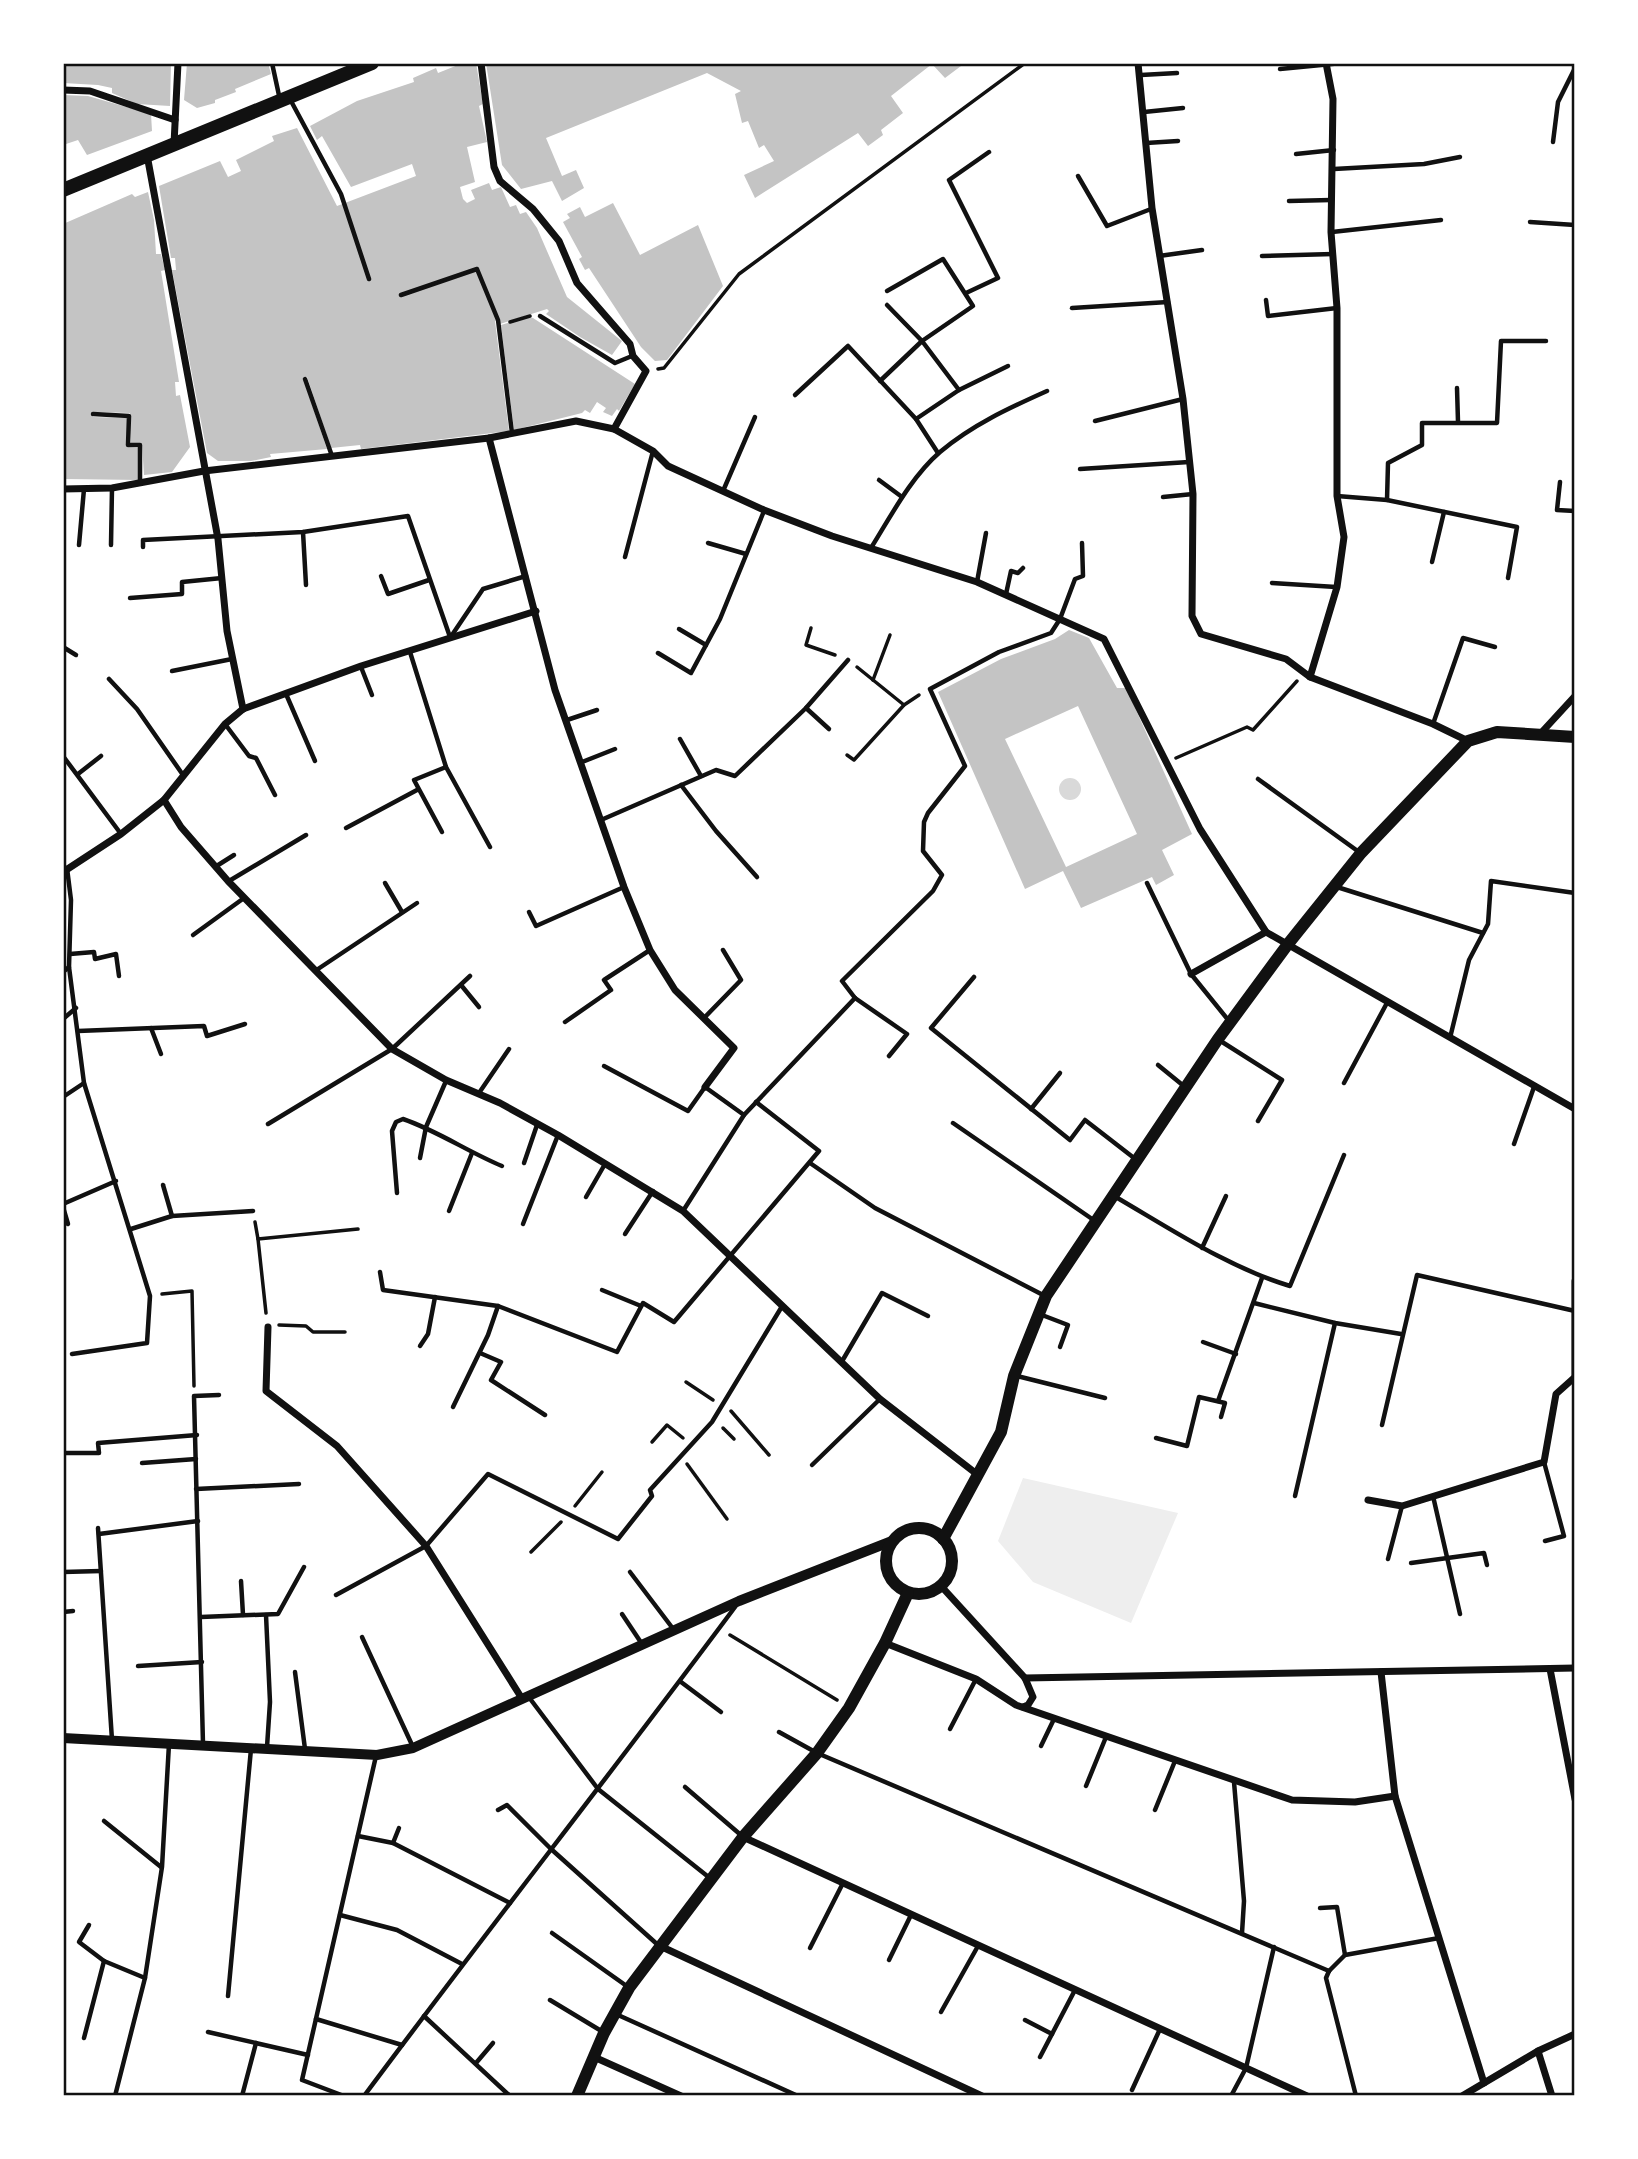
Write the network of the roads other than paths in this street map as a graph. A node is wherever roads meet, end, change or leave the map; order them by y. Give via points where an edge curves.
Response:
1 (178, 63) edge
2 (272, 63) edge
3 (372, 63) edge
4 (481, 63) edge
5 (1138, 63) edge
6 (1342, 63) edge
7 (1326, 64) edge
8 (1575, 68) edge
9 (1280, 69) dead end
10 (1177, 74) dead end
11 (1141, 75) junction
12 (63, 90) edge
13 (284, 99) junction
14 (1183, 108) dead end
15 (1144, 112) junction
16 (175, 120) junction
17 (1178, 141) dead end
18 (1553, 142) dead end
19 (1146, 143) junction
20 (173, 144) junction
21 (1334, 150) junction
22 (989, 152) dead end
23 (1296, 154) dead end
24 (147, 155) junction
25 (1460, 157) dead end
26 (1334, 169) junction
27 (1079, 176) dead end
28 (63, 190) edge
29 (1332, 200) junction
30 (1289, 201) dead end
31 (1152, 208) junction
32 (1441, 220) dead end
33 (1530, 222) dead end
34 (1575, 225) edge
35 (1331, 232) junction
36 (1202, 250) dead end
37 (1333, 254) junction
38 (1159, 256) junction
39 (1262, 256) dead end
40 (369, 279) dead end
41 (887, 291) dead end
42 (966, 293) junction
43 (401, 295) dead end
44 (1266, 300) dead end
45 (1169, 302) junction
46 (887, 305) dead end
47 (1072, 308) dead end
48 (1337, 308) junction
49 (540, 316) road end
50 (922, 341) junction
51 (1545, 341) dead end
52 (633, 356) junction
53 (1008, 366) dead end
54 (305, 379) dead end
55 (880, 381) junction
56 (1457, 388) dead end
57 (960, 390) junction
58 (1047, 391) dead end
59 (795, 395) dead end
60 (1183, 399) junction
61 (93, 414) dead end
62 (755, 417) dead end
63 (916, 419) junction
64 (1095, 421) dead end
65 (1458, 422) junction
66 (614, 429) junction
67 (513, 434) junction
68 (489, 438) junction
69 (653, 451) junction
70 (938, 453) junction
71 (332, 456) junction
72 (1189, 462) junction
73 (1080, 469) dead end
74 (204, 471) junction
75 (879, 480) dead end
76 (1560, 482) dead end
77 (141, 484) junction
78 (112, 488) junction
79 (63, 489) edge
80 (84, 489) junction
81 (723, 491) junction
82 (1193, 494) junction
83 (1337, 496) junction
84 (902, 497) junction
85 (1163, 497) dead end
86 (1387, 500) junction
87 (764, 510) junction
88 (1575, 511) edge
89 (1444, 512) junction
90 (303, 532) junction
91 (986, 534) dead end
92 (218, 539) junction
93 (708, 543) dead end
94 (1082, 543) dead end
95 (79, 545) dead end
96 (111, 545) dead end
97 (143, 547) dead end
98 (871, 548) junction
99 (746, 554) junction
100 (625, 557) dead end
101 (1432, 562) dead end
102 (1023, 568) dead end
103 (380, 576) dead end
104 (527, 576) junction
105 (222, 578) junction
106 (1508, 578) dead end
107 (429, 580) junction
108 (977, 582) junction
109 (1272, 583) dead end
110 (306, 585) dead end
111 (1337, 587) junction
112 (1006, 595) junction
113 (130, 598) dead end
114 (536, 611) junction
115 (1060, 619) junction
116 (679, 629) dead end
117 (450, 638) junction
118 (706, 645) junction
119 (63, 647) edge
120 (1495, 647) dead end
121 (410, 652) junction
122 (658, 653) dead end
123 (76, 655) dead end
124 (232, 659) junction
125 (848, 660) dead end
126 (360, 666) junction
127 (172, 671) dead end
128 (1310, 677) junction
129 (109, 679) dead end
130 (286, 694) junction
131 (372, 695) dead end
132 (1575, 696) edge
133 (806, 708) junction
134 (243, 709) junction
135 (597, 710) dead end
136 (567, 720) junction
137 (225, 724) junction
138 (1433, 724) junction
139 (829, 729) dead end
140 (1541, 733) junction
141 (1575, 737) edge
142 (680, 739) dead end
143 (1468, 741) junction
144 (615, 749) dead end
145 (102, 756) dead end
146 (64, 758) edge
147 (315, 761) dead end
148 (582, 762) junction
149 (446, 767) junction
150 (78, 774) junction
151 (183, 775) junction
152 (701, 776) junction
153 (1258, 779) dead end
154 (681, 785) junction
155 (418, 790) junction
156 (275, 795) dead end
157 (164, 800) junction
158 (600, 820) junction
159 (346, 828) dead end
160 (442, 832) dead end
161 (121, 834) junction
162 (306, 835) dead end
163 (490, 847) dead end
164 (1361, 853) junction
165 (234, 855) dead end
166 (215, 867) junction
167 (65, 870) edge
168 (757, 877) dead end
169 (228, 881) junction
170 (385, 883) dead end
171 (1147, 883) dead end
172 (624, 887) junction
173 (1335, 887) junction
174 (1575, 892) edge
175 (244, 898) junction
176 (417, 903) dead end
177 (402, 912) junction
178 (529, 912) dead end
179 (1266, 932) junction
180 (1483, 933) junction
181 (193, 935) dead end
182 (1288, 944) junction
183 (650, 950) junction
184 (723, 950) dead end
185 (70, 954) junction
186 (69, 967) junction
187 (63, 972) edge
188 (315, 972) junction
189 (1191, 974) junction
190 (119, 976) dead end
191 (470, 976) dead end
192 (974, 977) dead end
193 (461, 985) junction
194 (855, 998) junction
195 (1388, 1001) junction
196 (479, 1007) dead end
197 (75, 1008) junction
198 (704, 1018) junction
199 (63, 1019) edge
200 (565, 1022) dead end
201 (1230, 1022) junction
202 (245, 1024) dead end
203 (151, 1028) junction
204 (78, 1031) junction
205 (1450, 1038) junction
206 (1218, 1039) junction
207 (392, 1049) junction
208 (509, 1049) dead end
209 (161, 1055) dead end
210 (889, 1056) dead end
211 (1158, 1065) dead end
212 (604, 1066) dead end
213 (1060, 1073) dead end
214 (446, 1080) junction
215 (84, 1083) junction
216 (1343, 1083) dead end
217 (705, 1087) junction
218 (1534, 1087) junction
219 (1186, 1088) junction
220 (478, 1094) junction
221 (63, 1097) edge
222 (756, 1102) junction
223 (1031, 1109) junction
224 (1575, 1109) edge
225 (744, 1115) junction
226 (1258, 1122) dead end
227 (953, 1123) dead end
228 (268, 1124) dead end
229 (537, 1124) junction
230 (426, 1127) junction
231 (558, 1135) junction
232 (1514, 1144) dead end
233 (472, 1153) junction
234 (1344, 1155) dead end
235 (420, 1158) dead end
236 (1138, 1161) junction
237 (524, 1163) dead end
238 (606, 1163) junction
239 (810, 1163) junction
240 (502, 1166) dead end
241 (116, 1181) junction
242 (163, 1185) dead end
243 (653, 1191) junction
244 (397, 1192) dead end
245 (1113, 1195) junction
246 (1226, 1196) dead end
247 (586, 1197) dead end
248 (63, 1205) edge
249 (253, 1211) road end
250 (449, 1211) dead end
251 (683, 1212) junction
252 (172, 1216) junction
253 (1095, 1222) junction
254 (68, 1224) dead end
255 (523, 1224) dead end
256 (131, 1229) junction
257 (625, 1234) dead end
258 (1202, 1248) junction
259 (731, 1257) junction
260 (380, 1272) dead end
261 (1262, 1278) junction
262 (1575, 1281) edge
263 (602, 1290) dead end
264 (1046, 1296) junction
265 (435, 1297) junction
266 (1254, 1303) junction
267 (498, 1306) junction
268 (641, 1306) junction
269 (781, 1308) junction
270 (1575, 1311) edge
271 (1038, 1313) junction
272 (928, 1316) dead end
273 (1335, 1323) junction
274 (268, 1327) road end
275 (1575, 1330) edge
276 (1401, 1334) junction
277 (1203, 1342) dead end
278 (420, 1346) dead end
279 (1060, 1347) dead end
280 (480, 1353) junction
281 (72, 1354) dead end
282 (1236, 1354) junction
283 (841, 1364) junction
284 (1014, 1376) junction
285 (1575, 1377) edge
286 (219, 1395) dead end
287 (1105, 1398) dead end
288 (880, 1399) junction
289 (1218, 1401) junction
290 (453, 1407) dead end
291 (545, 1415) dead end
292 (1221, 1417) dead end
293 (1382, 1425) dead end
294 (197, 1435) junction
295 (1156, 1438) dead end
296 (63, 1453) edge
297 (196, 1459) junction
298 (1544, 1462) junction
299 (142, 1463) dead end
300 (812, 1465) dead end
301 (978, 1475) junction
302 (299, 1484) dead end
303 (196, 1489) junction
304 (1295, 1496) dead end
305 (1433, 1496) junction
306 (1368, 1500) dead end
307 (1402, 1506) junction
308 (198, 1521) junction
309 (943, 1539) junction
310 (892, 1541) junction
311 (1545, 1541) dead end
312 (426, 1546) junction
313 (1388, 1559) dead end
314 (1447, 1559) junction
315 (1411, 1563) dead end
316 (1487, 1565) dead end
317 (304, 1567) dead end
318 (101, 1571) junction
319 (63, 1572) edge
320 (630, 1572) dead end
321 (241, 1581) dead end
322 (941, 1586) junction
323 (908, 1593) junction
324 (335, 1595) dead end
325 (739, 1601) junction
326 (73, 1611) dead end
327 (63, 1612) edge
328 (622, 1614) dead end
329 (243, 1615) junction
330 (266, 1615) junction
331 (1460, 1615) dead end
332 (201, 1616) junction
333 (674, 1630) junction
334 (362, 1637) dead end
335 (885, 1643) junction
336 (642, 1644) junction
337 (202, 1662) junction
338 (138, 1666) dead end
339 (1575, 1668) edge
340 (1550, 1669) junction
341 (295, 1672) dead end
342 (1381, 1672) junction
343 (1026, 1678) junction
344 (976, 1679) junction
345 (681, 1682) junction
346 (523, 1696) junction
347 (1023, 1707) junction
348 (720, 1712) dead end
349 (1054, 1719) junction
350 (950, 1729) dead end
351 (779, 1732) dead end
352 (1106, 1737) junction
353 (63, 1738) edge
354 (113, 1741) junction
355 (169, 1743) junction
356 (203, 1744) junction
357 (1041, 1746) dead end
358 (251, 1747) junction
359 (267, 1748) junction
360 (413, 1748) junction
361 (305, 1750) junction
362 (817, 1753) junction
363 (377, 1755) junction
364 (1175, 1761) junction
365 (1234, 1782) junction
366 (1086, 1786) dead end
367 (685, 1787) dead end
368 (598, 1789) junction
369 (1395, 1796) junction
370 (1575, 1799) edge
371 (498, 1810) dead end
372 (1155, 1810) dead end
373 (104, 1821) dead end
374 (399, 1828) dead end
375 (358, 1836) junction
376 (743, 1837) junction
377 (393, 1843) junction
378 (551, 1849) junction
379 (162, 1867) junction
380 (712, 1879) junction
381 (843, 1883) junction
382 (510, 1903) junction
383 (1320, 1908) dead end
384 (911, 1914) junction
385 (340, 1915) junction
386 (89, 1925) dead end
387 (552, 1933) dead end
388 (1242, 1933) junction
389 (1440, 1938) junction
390 (979, 1945) junction
391 (659, 1946) junction
392 (1274, 1947) junction
393 (810, 1948) dead end
394 (1345, 1955) junction
395 (889, 1960) dead end
396 (104, 1961) junction
397 (462, 1964) junction
398 (1329, 1970) junction
399 (145, 1978) junction
400 (629, 1988) junction
401 (1075, 1990) junction
402 (228, 1996) dead end
403 (550, 2000) dead end
404 (941, 2012) dead end
405 (614, 2013) junction
406 (424, 2016) junction
407 (316, 2019) junction
408 (1025, 2020) dead end
409 (1160, 2029) junction
410 (208, 2032) dead end
411 (604, 2033) junction
412 (1052, 2034) junction
413 (1575, 2034) edge
414 (84, 2038) dead end
415 (257, 2043) junction
416 (492, 2043) dead end
417 (402, 2045) junction
418 (1538, 2051) junction
419 (308, 2055) junction
420 (594, 2057) junction
421 (1040, 2057) dead end
422 (477, 2063) junction
423 (1246, 2068) junction
424 (1484, 2083) junction
425 (1132, 2090) dead end
426 (115, 2096) edge
427 (243, 2096) edge
428 (344, 2096) edge
429 (364, 2096) edge
430 (510, 2096) edge
431 (577, 2096) edge
432 (681, 2096) edge
433 (798, 2096) edge
434 (982, 2096) edge
435 (1231, 2096) edge
436 (1307, 2096) edge
437 (1356, 2096) edge
438 (1462, 2096) edge
439 (1552, 2096) edge

1 - 16 street
2 - 13 lane
3 - 13 main road
4 - 52 street via 494,167 500,181 533,209 559,241 578,283 631,344
5 - 11 street
6 - 7 lane
7 - 9 lane
7 - 21 street via 1333,99
8 - 18 lane via 1558,102
10 - 11 lane
11 - 15 street
12 - 16 street via 90,91
13 - 20 main road
13 - 40 lane via 341,194
14 - 15 lane
15 - 19 street
16 - 20 street
17 - 19 lane
19 - 31 street
20 - 24 main road
21 - 23 lane
21 - 26 street
22 - 42 lane via 949,180 998,278
24 - 28 main road
24 - 74 street
25 - 26 lane via 1424,164
26 - 29 street
27 - 31 lane via 1107,226
29 - 30 lane
29 - 35 street
31 - 38 street
32 - 35 lane
33 - 34 lane
35 - 37 street
36 - 38 lane
37 - 39 lane
37 - 48 street
38 - 45 street
41 - 42 lane via 943,259
42 - 50 lane via 973,306
43 - 67 lane via 477,269 498,325
44 - 48 lane via 1268,316
45 - 47 lane
45 - 60 street
46 - 50 lane
48 - 83 street
49 - 52 lane via 615,363
50 - 55 lane
50 - 57 lane
51 - 65 lane via 1501,341 1497,423
52 - 66 street via 646,371
53 - 57 lane
54 - 71 lane
55 - 59 lane via 848,346
55 - 63 lane
56 - 65 lane
57 - 63 lane
58 - 70 lane via 990,417
60 - 64 lane
60 - 72 street
61 - 77 lane via 129,416 128,444 140,445
62 - 81 lane
63 - 70 lane
65 - 86 lane via 1422,423 1422,445 1388,463
66 - 67 street via 576,421
66 - 69 street
67 - 68 street
68 - 71 street
68 - 104 street
69 - 81 street via 668,466
69 - 100 lane
70 - 84 lane
71 - 74 street
72 - 73 lane
72 - 82 street
74 - 77 street
74 - 92 street
75 - 84 lane
76 - 88 lane via 1557,510
77 - 78 street
78 - 80 street
78 - 96 lane
79 - 80 street
80 - 95 lane
81 - 87 street
82 - 85 lane
82 - 128 street via 1192,615 1201,634 1286,659
83 - 86 lane
83 - 111 street via 1344,537
84 - 98 lane
86 - 89 lane
87 - 98 street
87 - 99 lane
89 - 101 lane
89 - 106 lane via 1517,527
90 - 92 lane
90 - 107 lane via 408,516
90 - 110 lane
91 - 108 lane
92 - 97 lane via 143,540
92 - 105 street
93 - 99 lane
94 - 115 lane via 1083,576 1075,579
98 - 108 street
99 - 118 lane
102 - 112 lane via 1018,573 1011,571
103 - 107 lane via 388,594
104 - 114 street
104 - 117 lane via 483,589
105 - 113 lane via 182,582 182,594
105 - 124 street
107 - 117 lane
108 - 112 street
109 - 111 lane
111 - 128 street
112 - 115 street
114 - 117 street
114 - 136 street
115 - 179 street via 1104,639 1111,647 1200,829
115 - 194 lane via 1051,633 999,652 930,688 965,766 924,822 923,851 942,875 933,891 844,976 843,986
116 - 118 lane
117 - 121 street
118 - 122 lane via 691,673
119 - 123 lane
120 - 138 lane via 1463,638
121 - 126 street
121 - 149 lane
124 - 127 lane
124 - 134 street
125 - 133 lane
126 - 130 street
126 - 131 lane
128 - 138 street
129 - 151 lane via 137,709
130 - 134 street
130 - 147 lane
132 - 140 street
133 - 139 lane
133 - 152 lane via 735,776 716,770
134 - 137 street
135 - 136 lane
136 - 148 street
137 - 151 street
137 - 156 lane via 249,756 257,758
138 - 143 street
140 - 141 main road
140 - 143 main road via 1497,732
142 - 152 lane
143 - 164 main road
144 - 148 lane
145 - 150 lane
146 - 150 lane
148 - 158 street
149 - 155 lane via 414,780
149 - 163 lane
150 - 161 lane
151 - 157 street
152 - 154 lane
153 - 164 lane
154 - 158 lane
154 - 168 lane
155 - 159 lane
155 - 160 lane
157 - 161 street
157 - 166 street
158 - 172 street
161 - 167 street
162 - 169 lane
164 - 173 main road
165 - 166 lane
166 - 169 street
167 - 185 lane via 71,900
169 - 175 street
170 - 177 lane
171 - 189 lane
172 - 178 lane via 536,926
172 - 183 street
173 - 180 lane
173 - 182 main road
174 - 180 lane via 1491,881 1488,924
175 - 181 lane
175 - 188 street
176 - 177 lane
177 - 188 lane
179 - 182 street
179 - 189 street
180 - 205 lane via 1469,960
182 - 195 street
182 - 201 main road
183 - 198 street via 674,990
183 - 200 lane via 604,980 611,990
184 - 198 lane via 741,980
185 - 186 lane
185 - 190 lane via 94,952 95,959 116,954
186 - 187 lane
186 - 197 lane
188 - 207 street
189 - 201 lane
191 - 193 lane
192 - 223 lane via 931,1028
193 - 196 lane
193 - 207 lane
194 - 210 lane via 907,1034
194 - 222 lane
195 - 205 street
195 - 216 lane
197 - 199 lane
197 - 204 lane
198 - 217 street via 733,1048
201 - 206 main road
202 - 203 lane via 207,1036 204,1026
203 - 204 lane
203 - 209 lane
204 - 215 lane
205 - 218 street
206 - 219 main road
206 - 226 lane via 1282,1080
207 - 214 street
207 - 228 lane
208 - 220 lane
211 - 219 lane
212 - 217 lane via 688,1111
213 - 223 lane
214 - 220 street
214 - 230 lane
215 - 221 lane
215 - 241 lane
217 - 225 lane
218 - 224 street
218 - 232 lane
219 - 236 main road
220 - 229 street
222 - 225 lane
222 - 239 lane via 819,1151
223 - 236 lane via 1070,1140 1085,1120
225 - 251 lane
227 - 253 lane
229 - 231 street
229 - 237 lane
230 - 233 lane
230 - 235 lane
230 - 244 lane via 403,1119 396,1122 392,1131
231 - 238 street
231 - 255 lane
233 - 240 lane
233 - 250 lane
234 - 261 lane via 1290,1286
236 - 245 main road
238 - 243 street
238 - 247 lane
239 - 259 lane
239 - 264 lane via 875,1208
241 - 248 lane
241 - 256 lane
242 - 252 lane
243 - 251 street
243 - 257 lane
245 - 253 main road
245 - 258 lane
246 - 258 lane
248 - 254 lane
249 - 252 lane
251 - 259 street
252 - 256 lane
253 - 264 main road
256 - 281 lane via 149,1296 148,1343
258 - 261 lane
259 - 268 lane via 674,1322 643,1303
259 - 269 street
260 - 265 lane via 383,1290
261 - 266 lane
262 - 270 street
263 - 268 lane
264 - 271 main road
265 - 267 lane
265 - 278 lane via 428,1334
266 - 273 lane
266 - 282 lane
267 - 268 lane via 617,1352
267 - 280 lane
269 - 283 street
269 - 312 lane via 722,1406 650,1490 652,1496 618,1539 488,1474
270 - 275 street
270 - 276 lane via 1417,1275
271 - 279 lane via 1068,1325
271 - 284 main road
272 - 283 lane via 882,1293
273 - 276 lane
273 - 304 lane
274 - 312 street via 265,1391 337,1446
275 - 285 street
276 - 293 lane
277 - 282 lane
280 - 290 lane
280 - 291 lane via 501,1362 491,1380
282 - 289 lane
283 - 288 street
284 - 287 lane
284 - 301 main road via 1001,1432
285 - 298 street via 1556,1394
286 - 294 lane via 194,1396
288 - 300 lane
288 - 301 street
289 - 292 lane via 1225,1403
289 - 295 lane via 1199,1397 1187,1446
294 - 296 lane via 98,1443 99,1453
294 - 297 lane
297 - 299 lane
297 - 303 lane
298 - 305 street
298 - 311 lane via 1564,1536
301 - 309 main road
302 - 303 lane
303 - 308 lane
305 - 307 street
305 - 314 lane
306 - 307 street
307 - 313 lane
308 - 318 lane via 98,1531
308 - 332 lane
309 - 310 main road via 917,1528
309 - 322 main road via 952,1563
310 - 323 main road via 886,1571 894,1584
310 - 325 street
312 - 324 lane
312 - 346 street
314 - 315 lane
314 - 316 lane via 1484,1553
314 - 331 lane
317 - 330 lane via 278,1614
318 - 319 lane
318 - 354 lane
320 - 333 lane
321 - 329 lane
322 - 323 main road via 930,1593
322 - 343 street
323 - 335 main road
325 - 333 street
325 - 345 lane
326 - 327 lane
328 - 336 lane
329 - 330 lane
329 - 332 lane
330 - 359 lane
332 - 337 lane
333 - 336 street
334 - 360 lane
335 - 344 street
335 - 362 main road
336 - 346 street
337 - 338 lane
337 - 356 lane
339 - 340 street
340 - 342 street
340 - 370 street
341 - 361 lane
342 - 343 street
342 - 369 street
343 - 347 street via 1032,1696
344 - 347 street
344 - 350 lane
345 - 348 lane
345 - 368 lane
346 - 360 street
346 - 368 lane
347 - 349 street
349 - 352 street
349 - 357 lane
351 - 362 lane
352 - 364 street
352 - 366 lane
353 - 354 street
354 - 355 street
355 - 356 street
355 - 379 lane
356 - 358 street
358 - 359 street
358 - 402 lane
359 - 361 street
360 - 363 street
361 - 363 street
362 - 376 main road
362 - 388 lane
363 - 375 lane
364 - 365 street
364 - 372 lane
365 - 369 street via 1313,1803
365 - 388 lane via 1244,1901
367 - 376 lane
368 - 378 lane
368 - 380 lane
369 - 389 street
371 - 378 lane via 507,1805
373 - 379 lane
374 - 377 lane
375 - 377 lane
375 - 385 lane
376 - 380 main road
376 - 381 street
377 - 382 lane
378 - 382 lane
378 - 391 lane
379 - 399 lane
380 - 391 main road
381 - 384 street
381 - 393 lane
382 - 397 lane
383 - 394 lane via 1337,1907
384 - 390 street
384 - 395 lane
385 - 397 lane via 397,1930
385 - 407 lane
386 - 396 lane via 79,1942
387 - 400 lane
388 - 392 lane
389 - 394 lane
389 - 424 street
390 - 401 street
390 - 404 lane
391 - 400 main road
391 - 434 street
392 - 398 lane
392 - 423 lane
394 - 398 lane
396 - 399 lane
396 - 414 lane
397 - 406 lane
398 - 437 lane via 1326,1978
399 - 426 lane
400 - 405 main road
401 - 409 street
401 - 412 lane
403 - 411 lane
405 - 411 main road
405 - 433 lane
406 - 417 lane
406 - 422 lane
407 - 417 lane
407 - 419 lane
408 - 412 lane
409 - 423 street
409 - 425 lane
410 - 415 lane
411 - 420 main road
412 - 421 lane
413 - 418 street
415 - 419 lane
415 - 427 lane
416 - 422 lane
417 - 429 lane
418 - 424 street
418 - 439 street
419 - 428 lane via 302,2080
420 - 431 main road
420 - 432 street
422 - 430 lane
423 - 435 lane
423 - 436 street
424 - 438 street

